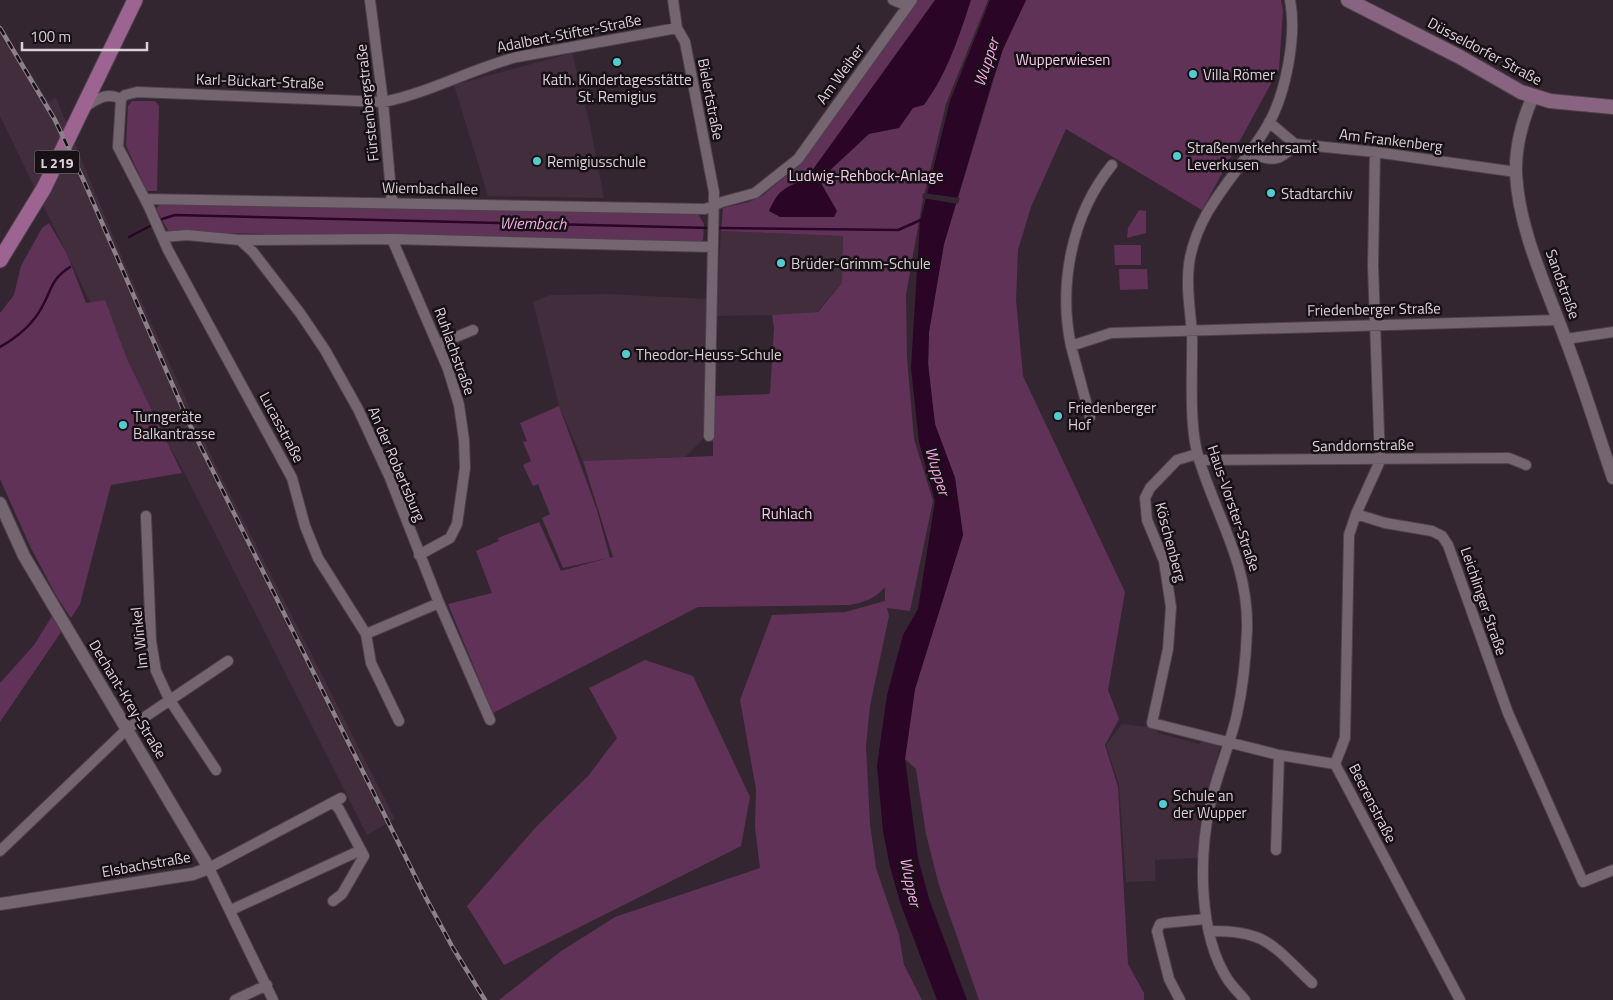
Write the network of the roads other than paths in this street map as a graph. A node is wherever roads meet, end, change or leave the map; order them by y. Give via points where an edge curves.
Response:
1 (370, 0) edge
2 (673, 0) edge
3 (894, 0) edge
4 (1348, 0) edge
5 (134, 1) edge
6 (1292, 2) edge
7 (909, 3) edge
8 (677, 28) junction
9 (1533, 96) junction
10 (121, 99) junction
11 (383, 102) junction
12 (1613, 107) edge
13 (82, 108) junction
14 (1269, 122) junction
15 (1295, 144) junction
16 (1375, 152) junction
17 (1248, 153) junction
18 (792, 165) joint
19 (1112, 165) dead end
20 (1516, 172) junction
21 (147, 203) junction
22 (392, 203) junction
23 (715, 206) junction
24 (162, 234) junction
25 (240, 240) junction
26 (392, 240) junction
27 (712, 247) junction
28 (1, 256) edge
29 (1558, 320) junction
30 (1376, 324) junction
31 (473, 330) dead end
32 (1192, 331) junction
33 (1613, 332) edge
34 (1566, 339) junction
35 (439, 344) junction
36 (1072, 346) junction
37 (1090, 417) dead end
38 (709, 436) dead end
39 (1198, 457) junction
40 (1380, 461) junction
41 (1526, 464) dead end
42 (1613, 478) edge
43 (0, 503) edge
44 (1356, 514) junction
45 (146, 516) dead end
46 (419, 555) junction
47 (439, 603) junction
48 (366, 634) junction
49 (228, 661) dead end
50 (170, 700) junction
51 (490, 720) dead end
52 (399, 721) dead end
53 (127, 729) junction
54 (1230, 741) junction
55 (1279, 754) junction
56 (1335, 764) junction
57 (216, 770) dead end
58 (361, 850) junction
59 (1276, 850) dead end
60 (0, 851) edge
61 (209, 868) junction
62 (1613, 870) edge
63 (333, 901) dead end
64 (0, 904) edge
65 (231, 910) junction
66 (1206, 919) junction
67 (1209, 931) junction
68 (1312, 983) dead end
69 (267, 985) junction
70 (235, 1000) edge
71 (273, 1000) edge
72 (1180, 1000) edge
73 (1245, 1000) edge
74 (1460, 1000) edge

1 - 11 street, Fürstenbergstraße
2 - 8 street, Bielertstraße
3 - 7 street
4 - 9 main road, Düsseldorfer Straße
5 - 13 main road, L 219
6 - 14 street, Haus-Vorster-Straße via 1290,46 1282,88
7 - 18 street, Am Weiher
8 - 11 street, Adalbert-Stifter-Straße via 494,63 408,97
8 - 23 street, Bielertstraße via 685,42
9 - 12 main road, Düsseldorfer Straße via 1550,101
9 - 20 street, Sandstraße via 1521,132
10 - 11 street, Karl-Bückart-Straße via 125,94 137,92
10 - 13 street via 104,95
10 - 21 street, Lucasstraße via 118,147
11 - 22 street, Fürstenbergstraße
13 - 28 main road, L 219 via 44,188
14 - 15 street
14 - 17 street, Haus-Vorster-Straße
15 - 16 street, Am Frankenberg
15 - 17 street via 1285,156 1272,160
16 - 20 street, Am Frankenberg
16 - 30 street via 1372,191
17 - 32 street, Haus-Vorster-Straße via 1201,222 1192,246 1187,284
18 - 23 street, Wiembachallee via 755,194
19 - 36 street via 1087,201 1077,227 1068,278 1067,325
20 - 29 street, Sandstraße via 1529,234
21 - 22 street, Wiembachallee
21 - 24 street, Lucasstraße
22 - 23 street, Wiembachallee via 701,210
23 - 27 street
24 - 25 street
24 - 48 street, Lucasstraße via 292,478 318,558
25 - 26 street
25 - 46 street, An der Robertsburg via 300,313 342,379 390,478
26 - 27 street
26 - 35 street, Ruhlachstraße
27 - 38 street
29 - 30 street, Friedenberger Straße
29 - 34 street, Sandstraße
30 - 32 street, Friedenberger Straße
30 - 40 street
31 - 35 street
32 - 36 street, Friedenberger Straße via 1111,332
32 - 39 street, Haus-Vorster-Straße via 1194,431
33 - 34 street
34 - 42 street, Sandstraße
35 - 46 street, Ruhlachstraße via 459,405 465,468 457,524 450,538
36 - 37 street
39 - 40 street, Sanddornstraße via 1225,461
39 - 54 street, Haus-Vorster-Straße via 1234,549 1246,594 1247,633 1238,711
39 - 54 street, Köschenberg via 1177,460 1150,488 1145,498 1147,520 1164,561 1171,607 1168,649 1152,723
40 - 41 street, Sanddornstraße via 1509,458
40 - 44 street
43 - 53 street, Dechant-Krey-Straße via 24,556
44 - 56 street, Beerenstraße via 1349,534 1345,738
44 - 62 street, Leichlinger Straße via 1442,536 1508,713 1583,882
45 - 50 street, Im Winkel via 151,641 156,671
46 - 47 street, An der Robertsburg
47 - 48 street
47 - 51 street, An der Robertsburg
48 - 52 street, Lucasstraße via 371,663
49 - 50 street
50 - 53 street
50 - 57 street, Im Winkel
53 - 60 street
53 - 61 street, Dechant-Krey-Straße
54 - 55 street
54 - 66 street, Haus-Vorster-Straße via 1210,805 1206,833
55 - 56 street
55 - 59 street
56 - 74 street, Beerenstraße
58 - 61 street, Elsbachstraße via 337,800
58 - 63 street via 364,856 342,894
58 - 65 street
61 - 64 street, Elsbachstraße via 193,874
61 - 65 street, Dechant-Krey-Straße
65 - 69 street, Dechant-Krey-Straße
66 - 67 street, Haus-Vorster-Straße
66 - 72 street via 1160,924 1157,931 1169,979
67 - 68 street via 1241,931 1260,938 1278,949
67 - 73 street, Haus-Vorster-Straße via 1227,979
69 - 70 street
69 - 71 street, Dechant-Krey-Straße

